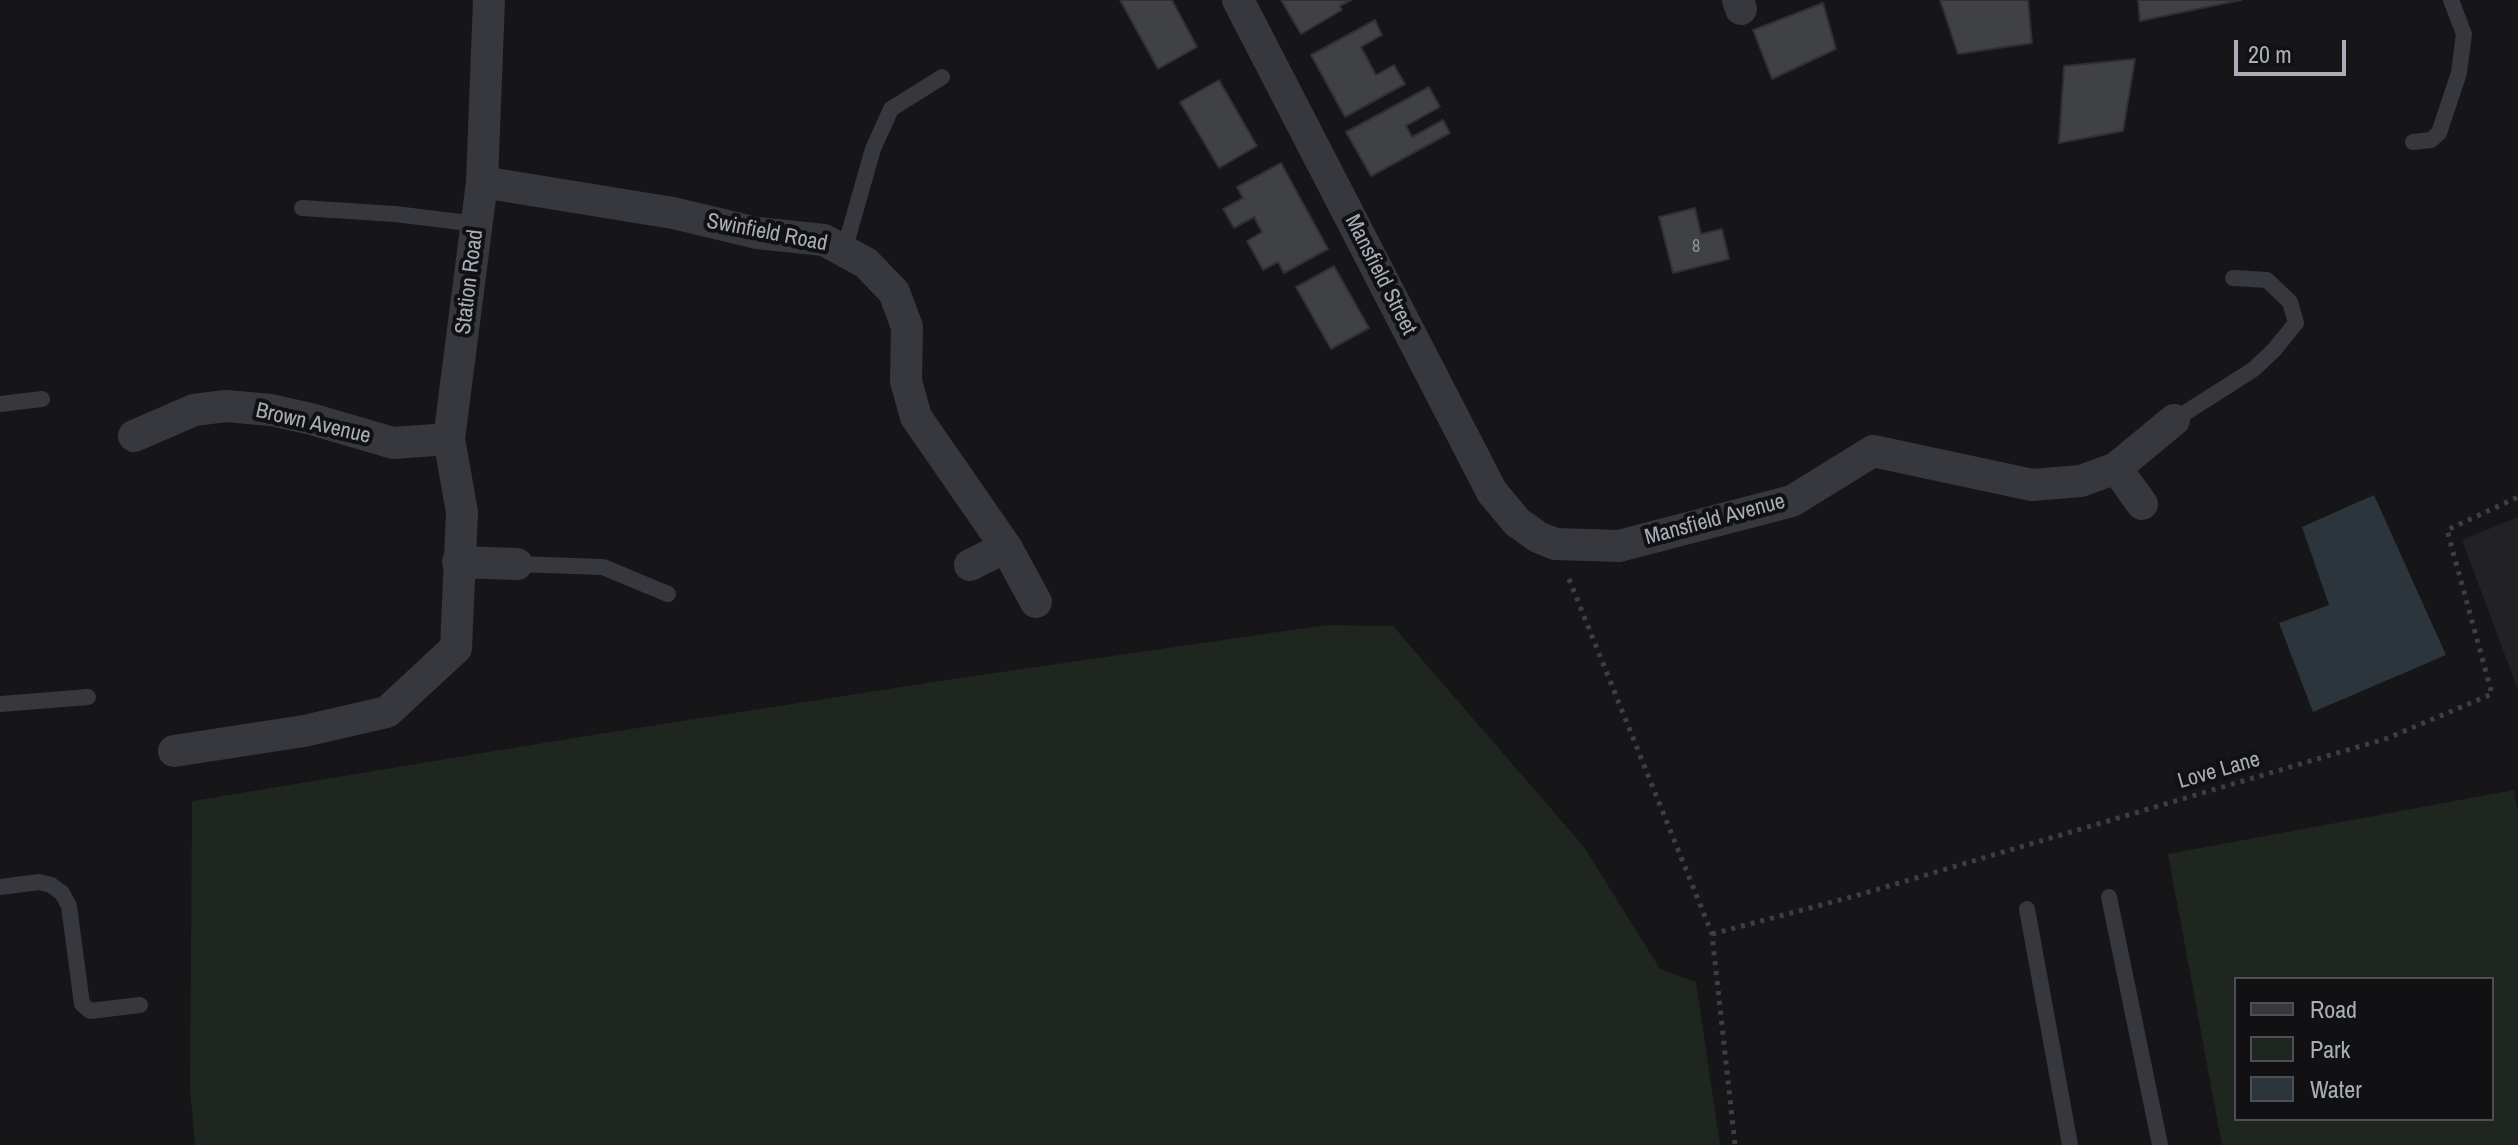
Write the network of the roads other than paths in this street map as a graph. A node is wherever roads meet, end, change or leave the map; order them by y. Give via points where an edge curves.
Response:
1 (489, 0) edge
2 (1238, 0) edge
3 (2451, 0) edge
4 (942, 77) dead end
5 (2413, 142) dead end
6 (482, 182) junction
7 (302, 208) dead end
8 (477, 224) junction
9 (844, 251) junction
10 (2233, 278) dead end
11 (42, 399) dead end
12 (0, 404) edge
13 (2174, 420) joint
14 (134, 436) dead end
15 (449, 439) junction
16 (2116, 468) junction
17 (2142, 504) dead end
18 (1546, 541) joint
19 (1006, 547) junction
20 (458, 562) junction
21 (517, 564) joint
22 (970, 565) dead end
23 (668, 594) dead end
24 (1036, 602) dead end
25 (88, 697) dead end
26 (0, 704) edge
27 (174, 751) dead end
28 (0, 887) edge
29 (2109, 897) dead end
30 (2027, 909) dead end
31 (140, 1005) dead end
32 (2070, 1145) edge
33 (2160, 1145) edge

1 - 6 street, Station Road
2 - 18 street, Mansfield Street via 1492,492 1517,522
3 - 5 lane via 2464,34 2459,73 2439,133
4 - 9 lane via 891,109 873,149
6 - 8 street, Station Road
6 - 9 street, Swinfield Road via 673,213 757,233 824,240
7 - 8 lane
8 - 15 street, Station Road
9 - 19 street, Swinfield Road via 866,263 894,292 907,327 906,381 916,417
10 - 13 lane via 2267,280 2290,302 2296,323 2254,369
11 - 12 lane
13 - 16 street, Mansfield Avenue
14 - 15 street, Brown Avenue via 194,410 226,406 271,410 393,443
15 - 20 street, Station Road via 462,512
16 - 17 street
16 - 18 street, Mansfield Avenue via 2081,481 2032,485 1873,451 1792,501 1619,546
19 - 22 street
19 - 24 street, Swinfield Road
20 - 21 street
20 - 27 street, Station Road via 456,648 387,712
21 - 23 lane via 603,567
25 - 26 lane
28 - 31 lane via 39,882 62,893 69,906 82,1004 90,1011
29 - 33 lane
30 - 32 lane

